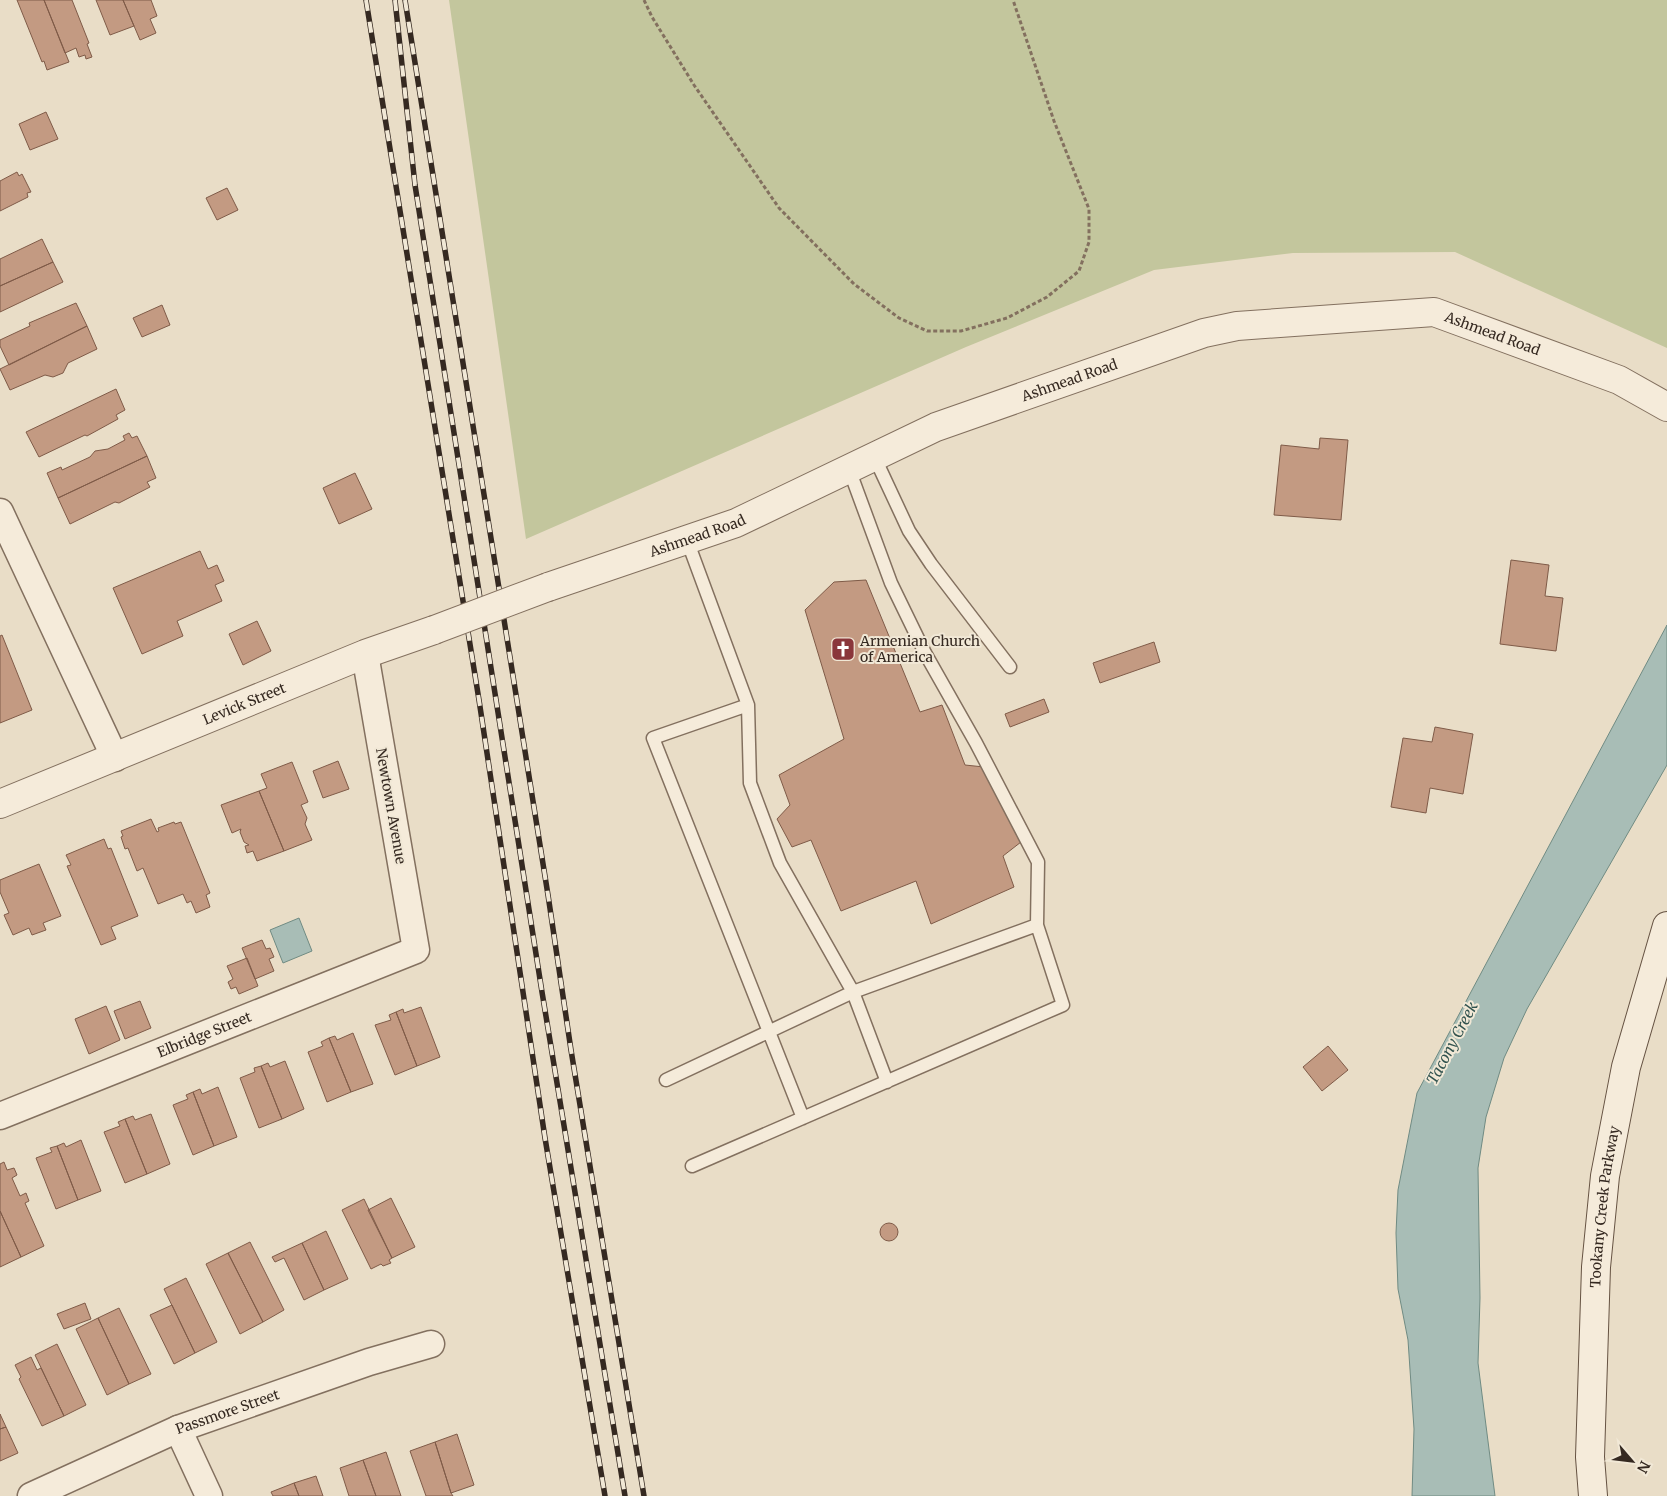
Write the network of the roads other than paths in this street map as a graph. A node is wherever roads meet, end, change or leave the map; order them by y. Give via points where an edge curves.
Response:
1 (1667, 406) edge
2 (874, 456) junction
3 (849, 469) junction
4 (0, 512) edge
5 (687, 540) junction
6 (490, 608) joint
7 (365, 654) junction
8 (1010, 668) dead end
9 (748, 705) junction
10 (115, 758) junction
11 (0, 804) edge
12 (1038, 924) junction
13 (1667, 926) edge
14 (409, 953) joint
15 (852, 992) junction
16 (769, 1031) junction
17 (666, 1080) dead end
18 (887, 1082) junction
19 (0, 1116) edge
20 (803, 1118) junction
21 (692, 1166) dead end
22 (431, 1344) dead end
23 (178, 1429) junction
24 (31, 1496) edge
25 (209, 1496) edge
26 (1593, 1496) edge

1 - 2 street, Ashmead Road via 1619,380 1434,312 1237,326 1204,333 936,427
2 - 3 street, Ashmead Road
2 - 8 lane via 909,531
3 - 5 street, Ashmead Road via 736,523
3 - 12 lane via 891,583 925,653 1038,862
4 - 10 street
5 - 6 street, Ashmead Road, bridge
5 - 9 lane
6 - 7 street, Levick Street, bridge
7 - 10 street, Levick Street
7 - 14 street, Newtown Avenue via 416,950
9 - 15 lane via 750,783 780,863
9 - 16 lane via 653,738
10 - 11 street, Levick Street
12 - 15 lane
12 - 18 lane via 1063,1005
13 - 26 street, Tookany Creek Parkway via 1626,1067 1605,1176 1596,1267 1590,1457
14 - 19 street, Elbridge Street
15 - 16 lane
15 - 18 lane
16 - 17 lane
16 - 20 lane
18 - 20 lane
20 - 21 lane
22 - 23 street, Passmore Street via 369,1362
23 - 24 street, Passmore Street
23 - 25 street

